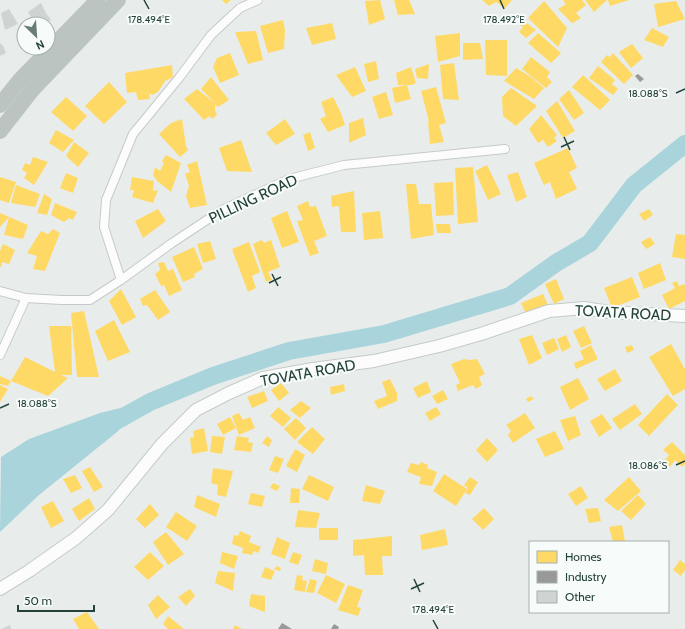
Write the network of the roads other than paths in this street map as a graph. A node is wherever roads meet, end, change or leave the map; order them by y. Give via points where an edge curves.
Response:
1 (98, 0) edge
2 (118, 0) edge
3 (258, 0) edge
4 (0, 105) edge
5 (0, 131) edge
6 (505, 149) dead end
7 (121, 280) junction
8 (0, 290) edge
9 (26, 298) junction
10 (685, 316) edge
11 (0, 355) edge
12 (0, 589) edge

1 - 4 highway via 20,80
2 - 5 highway via 32,90
3 - 7 street via 240,8 211,35 133,134 106,200 104,227
6 - 7 street, PILLING ROAD via 344,165 289,179 222,210
7 - 9 street, PILLING ROAD via 90,300
8 - 9 street, PILLING ROAD
9 - 11 street
10 - 12 street, TOVATA ROAD via 609,312 584,308 549,311 439,346 374,361 263,378 196,410 162,444 108,510 76,538

